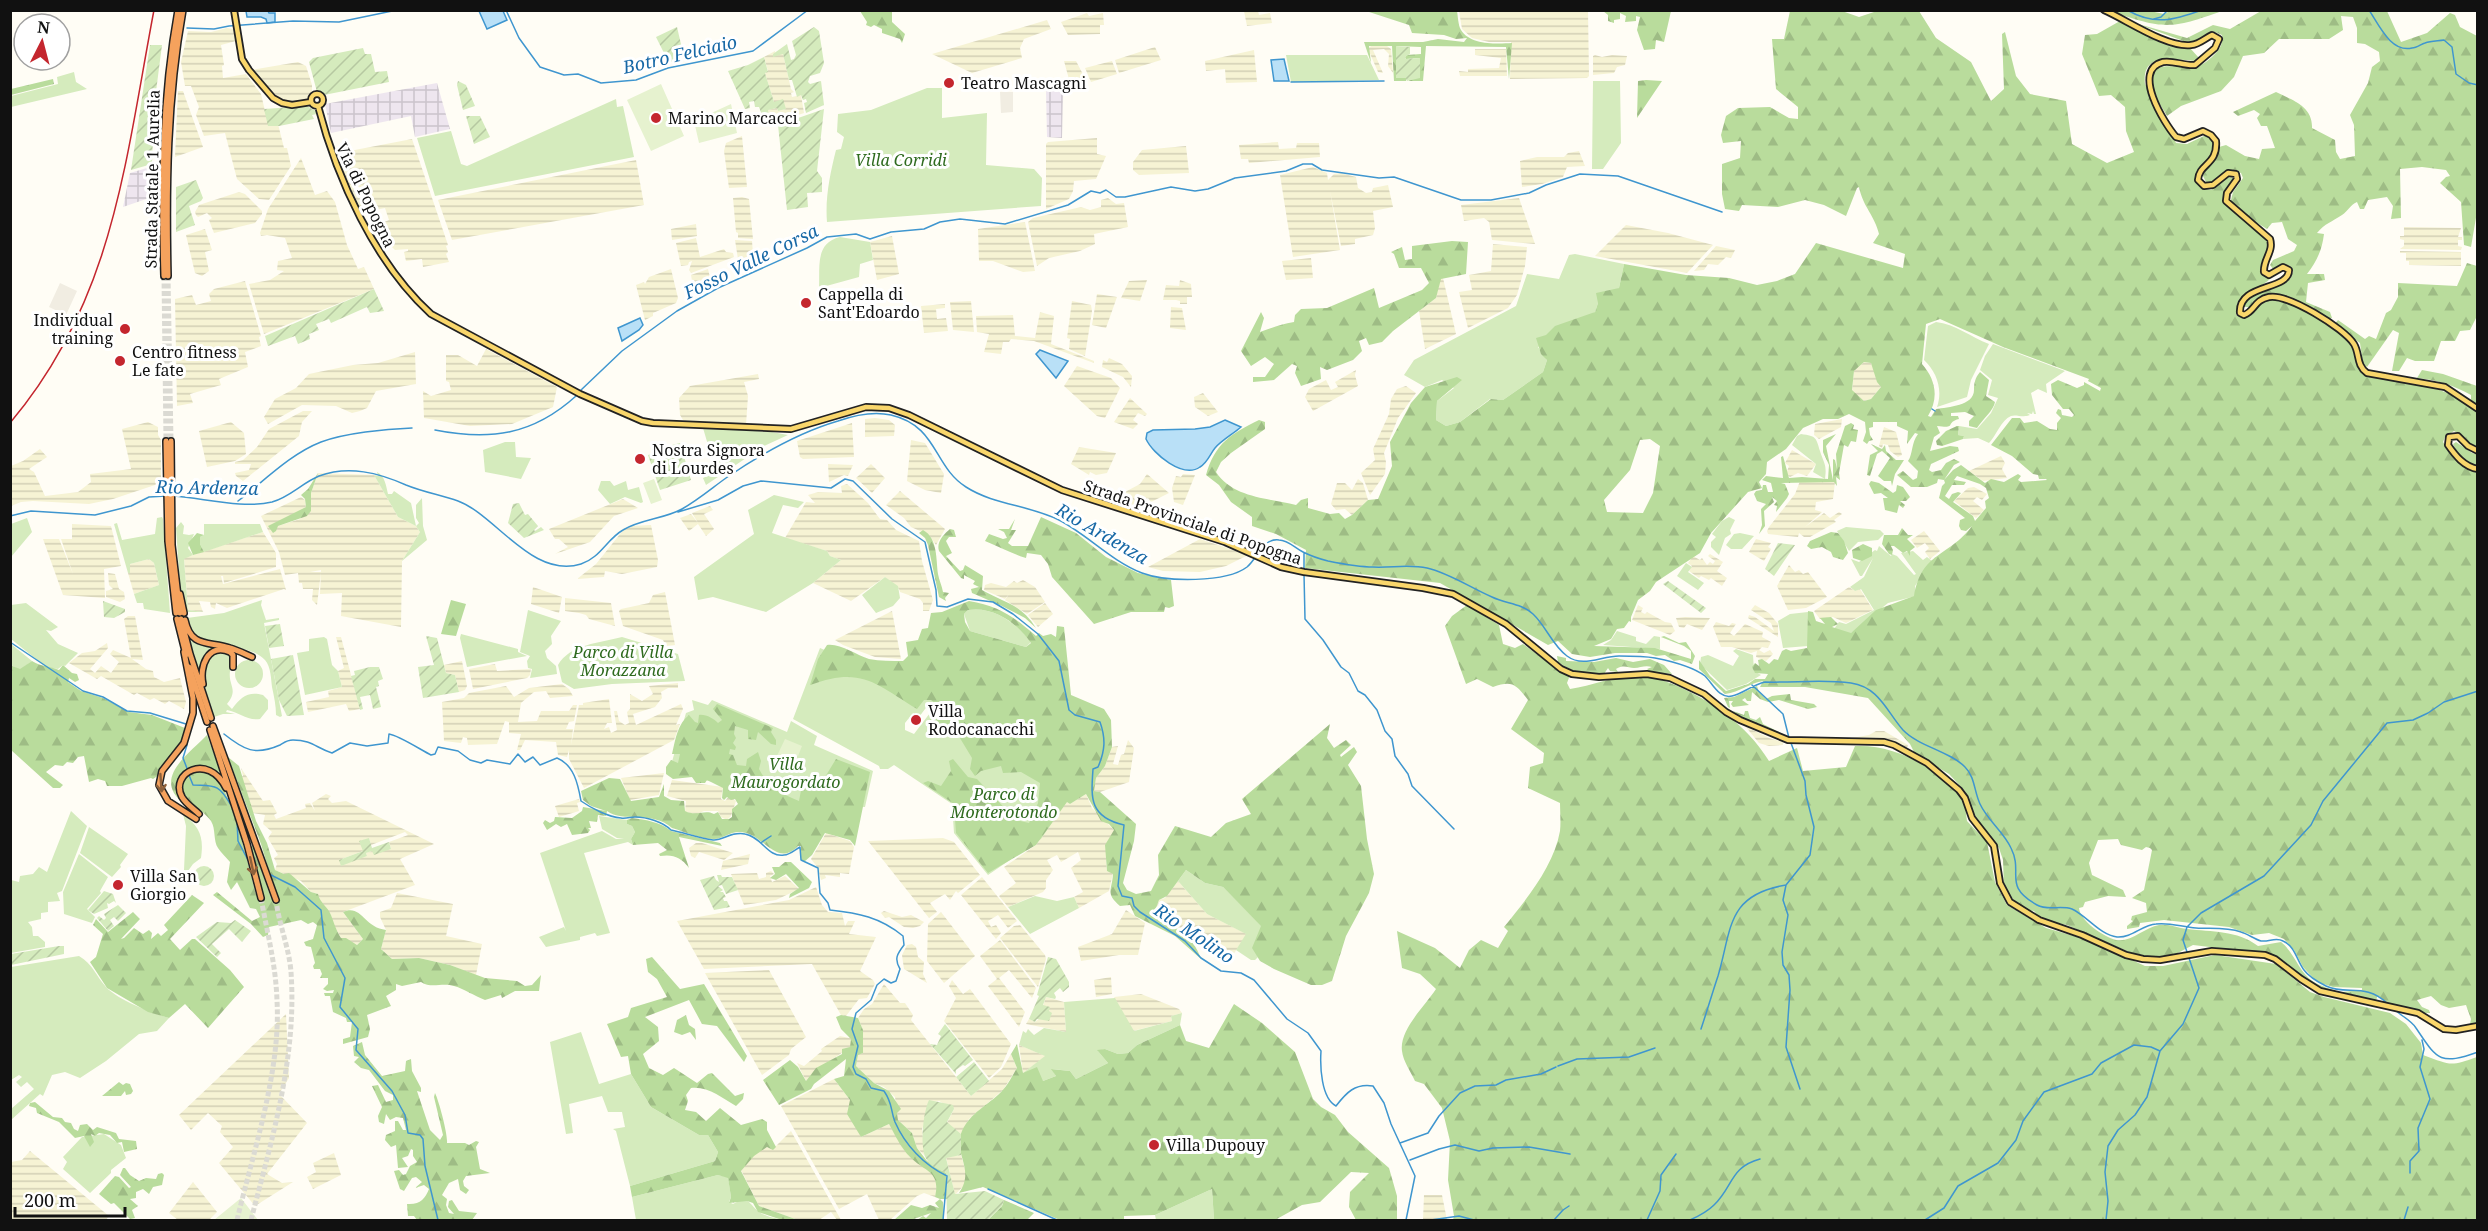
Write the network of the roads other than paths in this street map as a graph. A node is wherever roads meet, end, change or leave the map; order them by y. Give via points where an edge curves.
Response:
1 (180, 10) edge
2 (234, 10) edge
3 (2104, 10) edge
4 (310, 102) junction
5 (318, 106) junction
6 (166, 276) tunnel mouth
7 (431, 314) joint
8 (2478, 409) edge
9 (169, 441) tunnel mouth
10 (2478, 451) edge
11 (2478, 469) edge
12 (169, 519) junction
13 (180, 616) junction
14 (184, 652) junction
15 (252, 657) dead end
16 (233, 667) dead end
17 (206, 704) junction
18 (234, 803) junction
19 (261, 898) tunnel mouth
20 (276, 900) tunnel mouth
21 (2478, 1026) edge

1 - 6 highway, Strada Statale 1 Aurelia via 168,134
2 - 4 main road via 244,64 273,98 286,105
3 - 8 main road via 2181,44 2194,45 2212,35 2219,39 2215,48 2195,65 2157,64 2150,71 2148,82 2176,137 2184,139 2203,131 2216,141 2214,157 2199,173 2198,180 2209,186 2228,173 2236,174 2226,201 2270,239 2266,274 2272,275 2283,267 2289,270 2285,280 2247,297 2240,313 2248,314 2262,298 2288,298 2349,339 2367,373 2445,387
4 - 5 main road
4 - 5 main road via 313,95 320,95 323,102
5 - 7 main road, Via di Popogna via 329,148 379,253
7 - 21 main road, Strada Provinciale di Popogna via 580,394 642,421 792,429 866,407 889,408 1062,490 1252,553 1281,567 1453,594 1506,624 1572,674 1647,674 1671,678 1704,694 1740,720 1790,740 1884,742 1927,763 1959,790 1972,818 1995,846 2003,892 2010,902 2038,920 2143,959 2212,951 2265,956 2320,991 2418,1013 2444,1029
9 - 12 highway
10 - 11 main road via 2458,435 2449,438 2448,445 2455,454 2466,465
12 - 13 highway
12 - 13 highway via 169,568
13 - 14 highway
13 - 15 highway via 196,640
13 - 17 highway
14 - 17 highway via 209,720
14 -> 18 highway via 193,706 191,719 186,738 162,771 159,785 168,801 198,816 185,802 181,783 193,769 203,768 222,780
16 - 17 highway via 233,655 228,650 216,651 206,659 201,671
18 -> 19 highway
18 - 20 highway via 212,728

